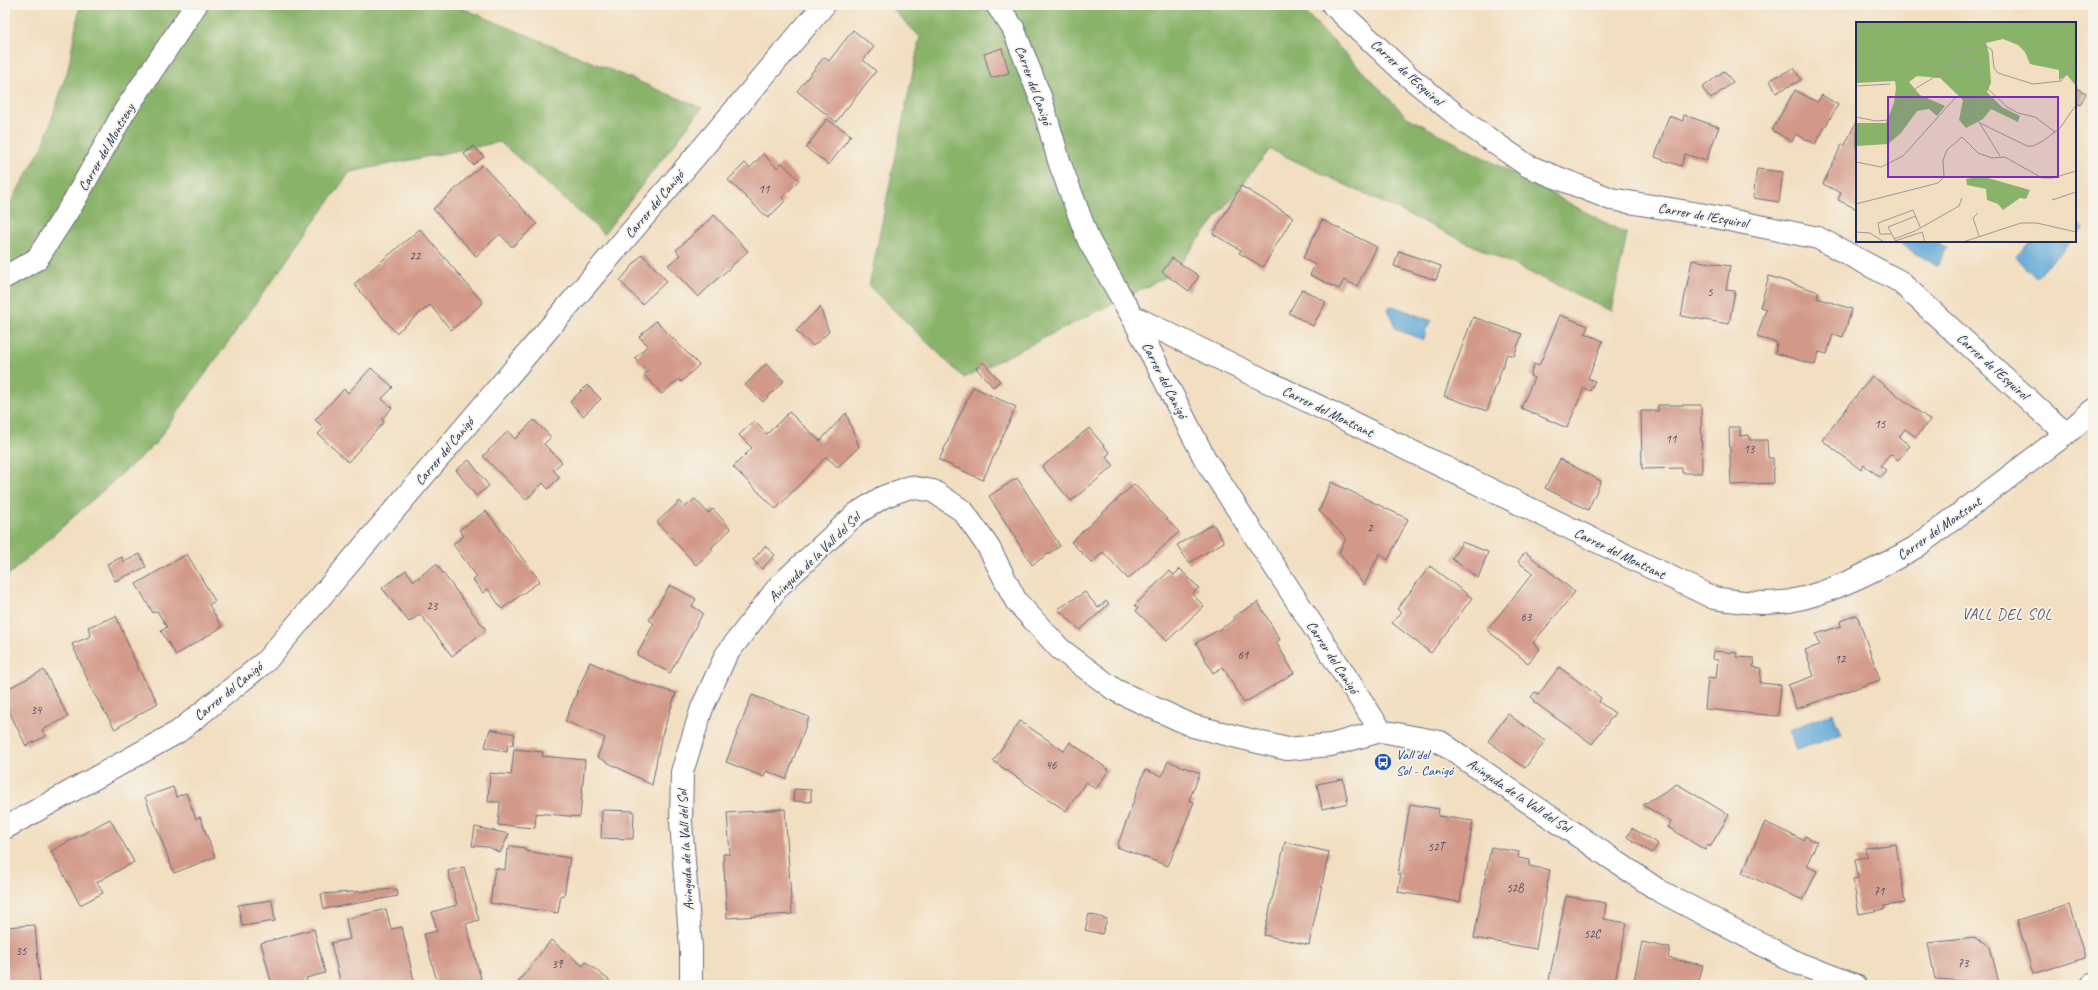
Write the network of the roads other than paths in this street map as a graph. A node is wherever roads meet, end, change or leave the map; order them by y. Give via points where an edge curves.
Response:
1 (196, 5) edge
2 (824, 5) edge
3 (997, 5) edge
4 (1333, 5) edge
5 (5, 276) edge
6 (1132, 316) junction
7 (2093, 410) edge
8 (2066, 434) junction
9 (1381, 731) junction
10 (5, 828) edge
11 (691, 985) edge
12 (1855, 985) edge

1 - 5 street, Carrer del Montseny via 124,112 74,201 36,259
2 - 10 street, Carrer del Canigó via 266,661 178,732
3 - 6 street, Carrer del Canigó via 1013,28 1041,99 1060,164 1089,241
4 - 8 street, Carrer de l'Esquirol via 1419,85 1466,123 1528,166 1612,199 1818,238 1899,281
6 - 8 street, Carrer del Montsant via 1714,598 1750,603 1789,601 1820,593 1890,562 1916,547
6 - 9 street, Carrer del Canigó via 1205,459
7 - 8 street, Carrer del Montsant
9 - 11 street, Avinguda de la Vall del Sol via 1331,746 1287,749 1193,726 1115,690 1060,649 1016,602 988,548 963,511 933,491 910,487 883,497 856,514 779,586 726,655 702,708 682,772 681,822 691,949
9 - 12 street, Avinguda de la Vall del Sol via 1440,742 1658,890 1797,963

